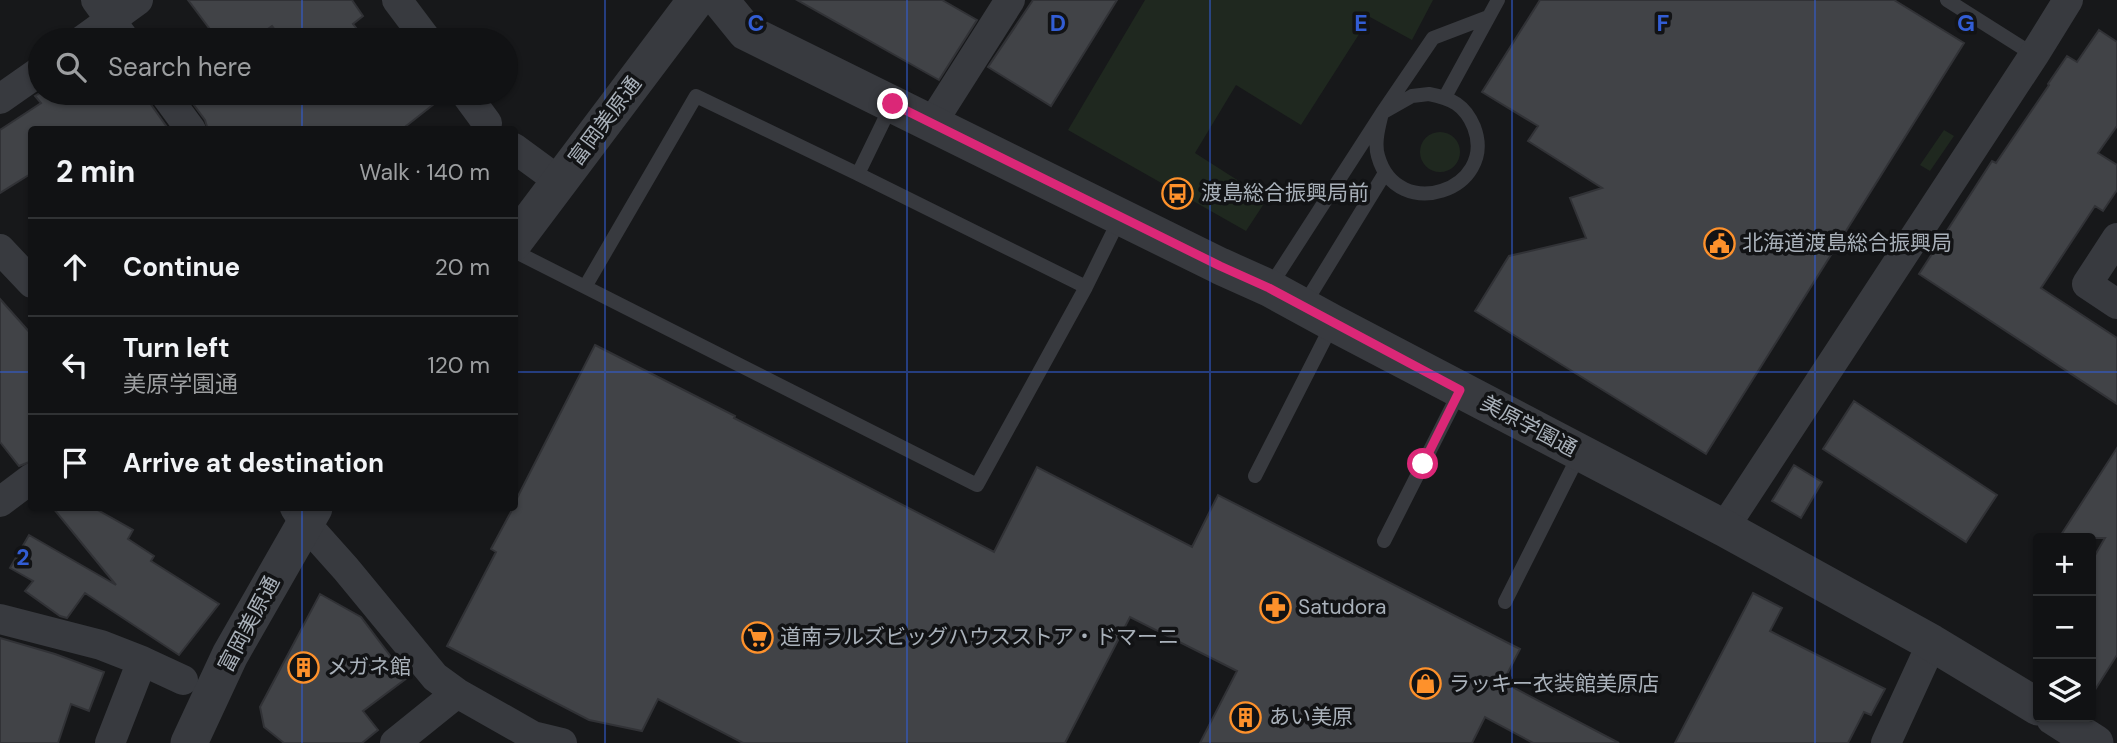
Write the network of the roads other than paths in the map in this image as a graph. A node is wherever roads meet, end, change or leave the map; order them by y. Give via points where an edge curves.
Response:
1 (138, 0) edge
2 (397, 0) edge
3 (696, 0) edge
4 (720, 0) edge
5 (1010, 0) edge
6 (1498, 0) edge
7 (1947, 0) edge
8 (2068, 0) edge
9 (1488, 17) junction
10 (111, 20) edge
11 (418, 28) edge
12 (2034, 55) junction
13 (28, 79) edge
14 (1445, 97) junction
15 (0, 99) edge
16 (893, 104) junction
17 (173, 105) edge
18 (473, 105) edge
19 (1382, 113) junction
20 (932, 123) junction
21 (188, 126) edge
22 (486, 126) edge
23 (518, 151) edge
24 (1385, 173) junction
25 (858, 174) junction
26 (559, 181) junction
27 (1121, 217) junction
28 (518, 237) edge
29 (2117, 238) edge
30 (0, 249) edge
31 (518, 253) edge
32 (28, 279) edge
33 (585, 287) junction
34 (1086, 287) junction
35 (1269, 288) junction
36 (2117, 304) edge
37 (1318, 315) junction
38 (1460, 390) junction
39 (1580, 452) junction
40 (1255, 477) dead end
41 (28, 481) edge
42 (0, 502) edge
43 (304, 512) edge
44 (1724, 528) junction
45 (1384, 541) dead end
46 (1505, 602) dead end
47 (0, 619) edge
48 (1932, 643) junction
49 (142, 661) junction
50 (183, 680) dead end
51 (457, 693) junction
52 (2033, 704) edge
53 (2062, 722) edge
54 (110, 743) edge
55 (189, 743) edge
56 (395, 743) edge
57 (562, 743) edge
58 (1886, 743) edge
59 (2095, 743) edge

1 - 10 street
2 - 11 street
3 - 26 street, 富岡美原通
4 - 16 street, 美原学園通 via 746,32
5 - 20 street
6 - 9 lane
7 - 12 lane
8 - 12 street
9 - 14 lane
9 - 19 lane via 1433,38
12 - 44 street
13 - 15 street
14 - 19 lane via 1412,96
14 - 24 lane via 1465,112 1476,135 1471,168 1461,181 1446,191 1412,193
16 - 20 street, 美原学園通
16 - 25 lane
17 - 21 street
18 - 22 street
19 - 24 lane via 1377,154
19 - 35 lane
20 - 27 street, 美原学園通
23 - 26 street
24 - 37 lane
25 - 33 lane via 696,96
25 - 34 lane
26 - 28 street, 富岡美原通
27 - 34 lane
27 - 35 street, 美原学園通
29 - 36 street via 2087,284
30 - 32 street
31 - 33 lane
33 - 34 lane via 977,485
35 - 37 street, 美原学園通
37 - 38 street, 美原学園通
37 - 40 lane
38 - 39 street, 美原学園通
38 - 45 lane
39 - 44 street, 美原学園通
39 - 46 lane
41 - 42 street
43 - 51 street via 435,677
43 - 55 street, 富岡美原通
44 - 48 street, 美原学園通
47 - 49 street via 101,645
48 - 52 street, 美原学園通
48 - 58 street
49 - 50 street
49 - 54 street
51 - 56 street
51 - 57 street via 533,736
53 - 59 street

